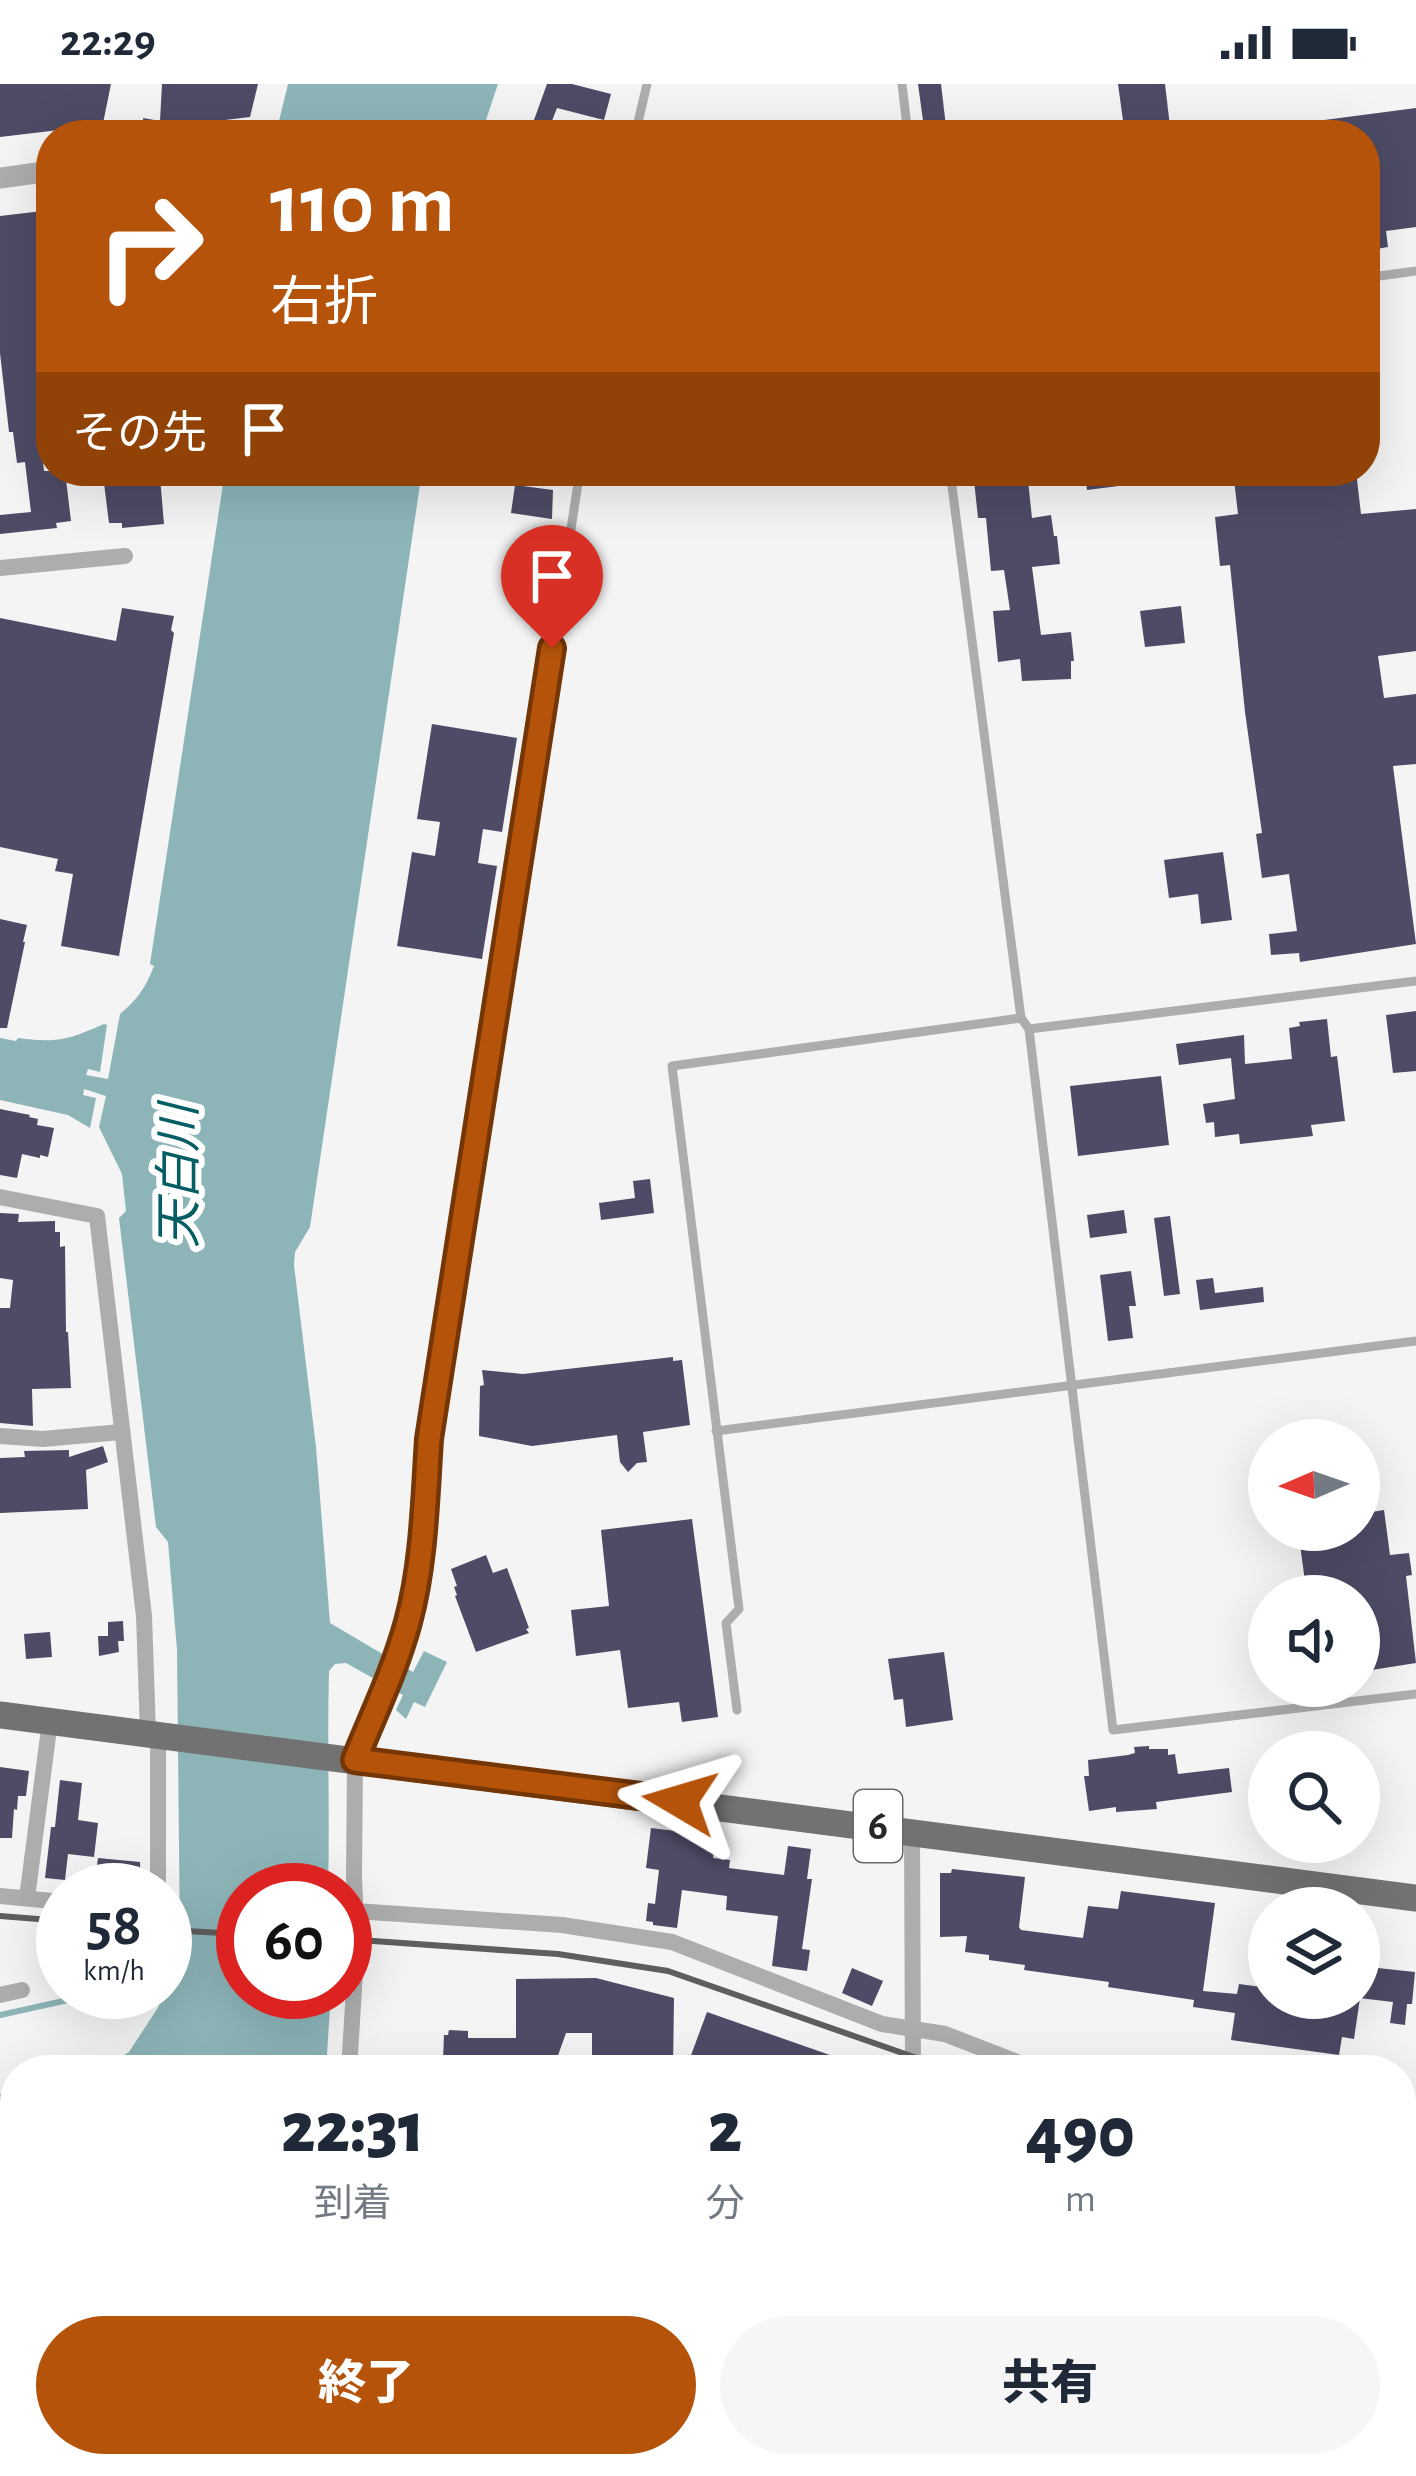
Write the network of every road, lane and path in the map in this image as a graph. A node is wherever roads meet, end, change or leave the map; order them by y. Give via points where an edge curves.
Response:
1 (647, 84) edge
2 (902, 84) edge
3 (639, 120) edge
4 (906, 120) edge
5 (36, 173) edge
6 (0, 178) edge
7 (1416, 271) edge
8 (1380, 276) edge
9 (578, 486) edge
10 (952, 486) edge
11 (125, 556) dead end
12 (0, 568) edge
13 (1416, 981) edge
14 (1022, 1018) junction
15 (1029, 1029) junction
16 (0, 1197) edge
17 (1416, 1341) edge
18 (1071, 1383) junction
19 (716, 1431) junction
20 (122, 1432) junction
21 (0, 1436) edge
22 (1416, 1694) edge
23 (737, 1710) dead end
24 (0, 1714) edge
25 (50, 1721) junction
26 (157, 1734) junction
27 (347, 1759) junction
28 (912, 1831) junction
29 (158, 1863) edge
30 (352, 1863) edge
31 (0, 1896) edge
32 (27, 1898) junction
33 (1416, 1898) edge
34 (36, 1899) edge
35 (372, 1912) edge
36 (22, 1990) dead end
37 (0, 1995) edge
38 (352, 2019) edge
39 (913, 2030) junction
40 (350, 2055) edge
41 (913, 2055) edge
42 (1000, 2055) edge

1 - 3 lane
2 - 4 lane
5 - 6 street
7 - 8 lane
9 - 27 lane via 432,1416 410,1616
10 - 14 lane
11 - 12 street
13 - 15 lane
14 - 15 lane
14 - 19 lane via 672,1066
15 - 18 lane
16 - 20 street via 97,1216
17 - 18 lane
18 - 19 lane
18 - 22 lane via 1113,1730
19 - 23 lane via 740,1609 726,1624
20 - 21 street
20 - 26 street
24 - 25 main road, 6
25 - 26 main road, 6
25 - 32 street
26 - 27 main road, 6
26 - 29 street
27 - 28 main road, 6
27 - 30 street
28 - 33 main road, 6
28 - 39 street
31 - 32 street
32 - 34 street
35 - 39 street via 562,1925 672,1942
36 - 37 street
38 - 40 street
39 - 41 street
39 - 42 street

